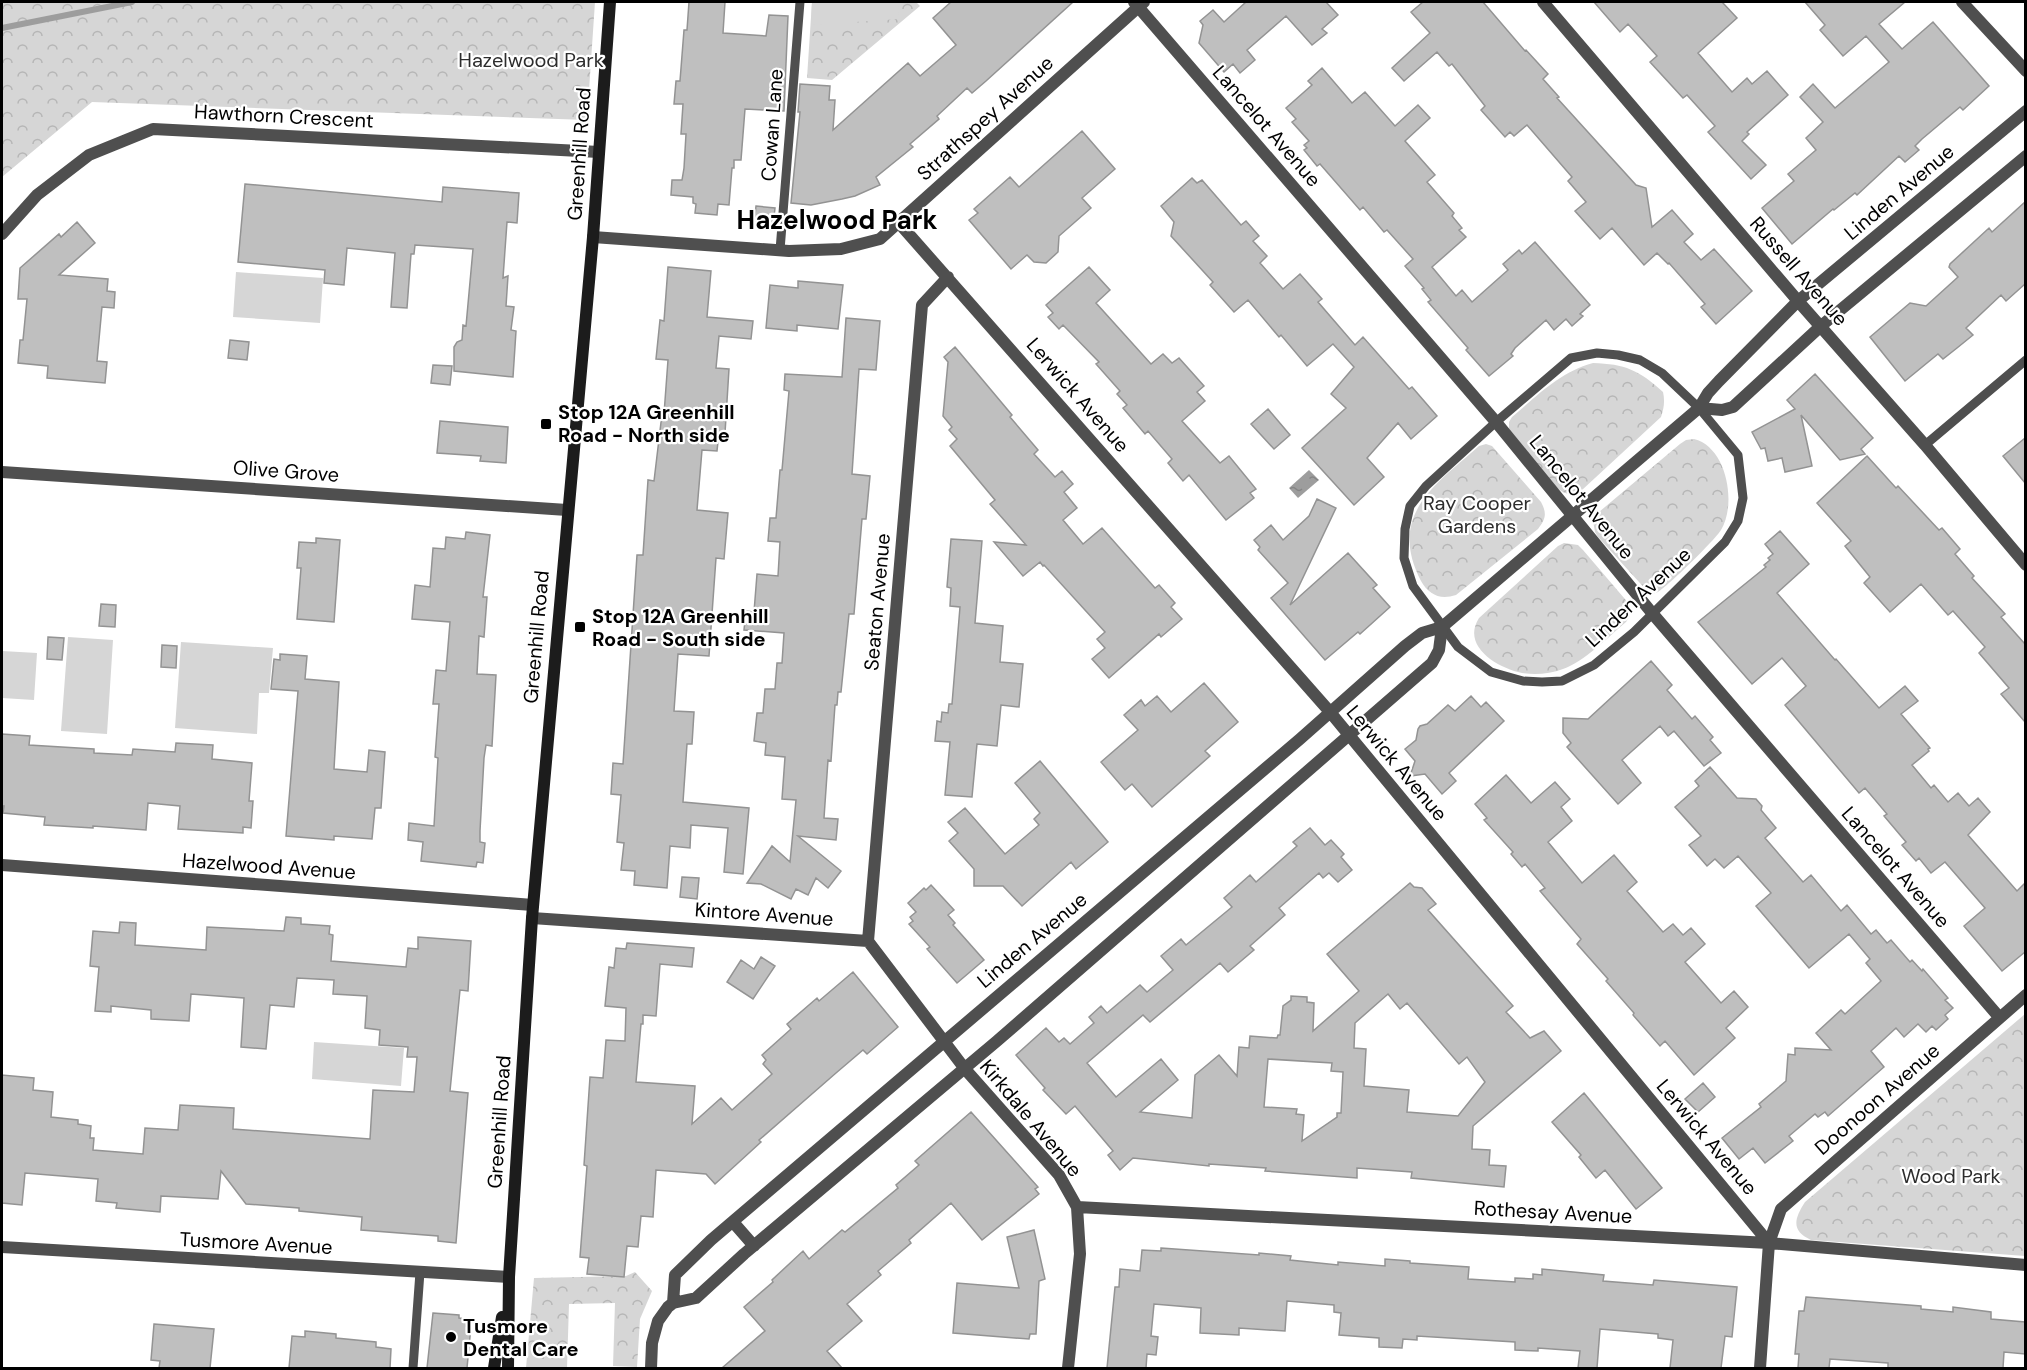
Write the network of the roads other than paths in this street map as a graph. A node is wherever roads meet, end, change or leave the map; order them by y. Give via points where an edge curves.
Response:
1 (610, 2) edge
2 (800, 2) edge
3 (1543, 2) edge
4 (1962, 2) edge
5 (1139, 3) edge
6 (2025, 71) edge
7 (2025, 111) edge
8 (599, 152) junction
9 (2025, 156) edge
10 (899, 223) junction
11 (2, 234) edge
12 (593, 237) junction
13 (780, 250) junction
14 (948, 277) junction
15 (1798, 301) junction
16 (1821, 327) junction
17 (2025, 360) edge
18 (1699, 408) junction
19 (1496, 422) junction
20 (1925, 445) junction
21 (2, 471) edge
22 (567, 510) junction
23 (1572, 514) junction
24 (2025, 565) edge
25 (1652, 613) junction
26 (1442, 627) junction
27 (1330, 712) junction
28 (1350, 736) junction
29 (2, 866) edge
30 (533, 911) junction
31 (868, 940) junction
32 (2025, 995) edge
33 (1999, 1017) junction
34 (942, 1042) junction
35 (965, 1070) junction
36 (1077, 1207) junction
37 (733, 1222) junction
38 (1769, 1243) junction
39 (754, 1246) junction
40 (2, 1247) edge
41 (2025, 1265) edge
42 (420, 1272) junction
43 (509, 1277) junction
44 (674, 1303) junction
45 (413, 1368) edge
46 (494, 1368) edge
47 (508, 1368) edge
48 (651, 1368) edge
49 (1068, 1368) edge
50 (1760, 1368) edge

1 - 8 main road, Greenhill Road
2 - 13 lane, Cowan Lane
3 - 15 street, Russell Avenue
4 - 6 street
5 - 10 street, Strathspey Avenue
5 - 19 street, Lancelot Avenue
7 - 15 street, Linden Avenue
8 - 11 street, Hawthorn Crescent via 153,129 89,156 37,195
8 - 12 main road, Greenhill Road
9 - 16 street
10 - 13 street, Strathspey Avenue via 880,238 841,249
10 - 14 street, Lerwick Avenue
12 - 13 street, Strathspey Avenue
12 - 22 main road, Greenhill Road
14 - 27 street, Lerwick Avenue
14 - 31 street, Seaton Avenue via 922,305
15 - 16 street, Russell Avenue
15 - 18 street, Linden Avenue via 1719,381
16 - 18 street via 1733,407
16 - 20 street, Russell Avenue
17 - 20 lane
18 - 19 lane, Linden Avenue via 1662,373 1640,360 1597,353 1571,358
18 - 23 street, Linden Avenue
18 - 25 lane, Linden Avenue via 1738,455 1743,498 1738,521 1725,542
19 - 23 street, Lancelot Avenue
19 - 26 lane, Linden Avenue via 1426,486 1410,506 1404,558 1413,586
20 - 24 street, Russell Avenue
21 - 22 street, Olive Grove
22 - 30 main road, Greenhill Road
23 - 25 street, Lancelot Avenue
23 - 26 street, Linden Avenue
25 - 26 lane, Linden Avenue via 1594,665 1562,681 1522,681 1491,672 1458,647
25 - 33 street, Lancelot Avenue
26 - 27 street, Linden Avenue via 1422,633 1410,642
26 - 28 street via 1439,650 1432,663
27 - 28 street, Lerwick Avenue
27 - 34 street, Linden Avenue
28 - 35 street
28 - 38 street, Lerwick Avenue
29 - 30 street, Hazelwood Avenue
30 - 31 street, Kintore Avenue
30 - 43 main road, Greenhill Road
31 - 34 street
32 - 33 street, Doonoon Avenue
33 - 38 street, Doonoon Avenue via 1781,1209
34 - 35 street, Kirkdale Avenue
34 - 37 street, Linden Avenue
35 - 36 street, Kirkdale Avenue via 1059,1175
35 - 39 street
36 - 38 street, Rothesay Avenue
36 - 49 street, Kirkdale Avenue via 1080,1254
37 - 39 street
37 - 44 street, Linden Avenue via 675,1275
38 - 41 street, Rothesay Avenue
38 - 50 street
39 - 44 street via 696,1298
40 - 42 street, Tusmore Avenue
42 - 43 street, Tusmore Avenue
42 - 45 lane
43 - 46 main road, Greenhill Road
43 - 47 main road, Greenhill Road
44 - 48 street via 658,1321

